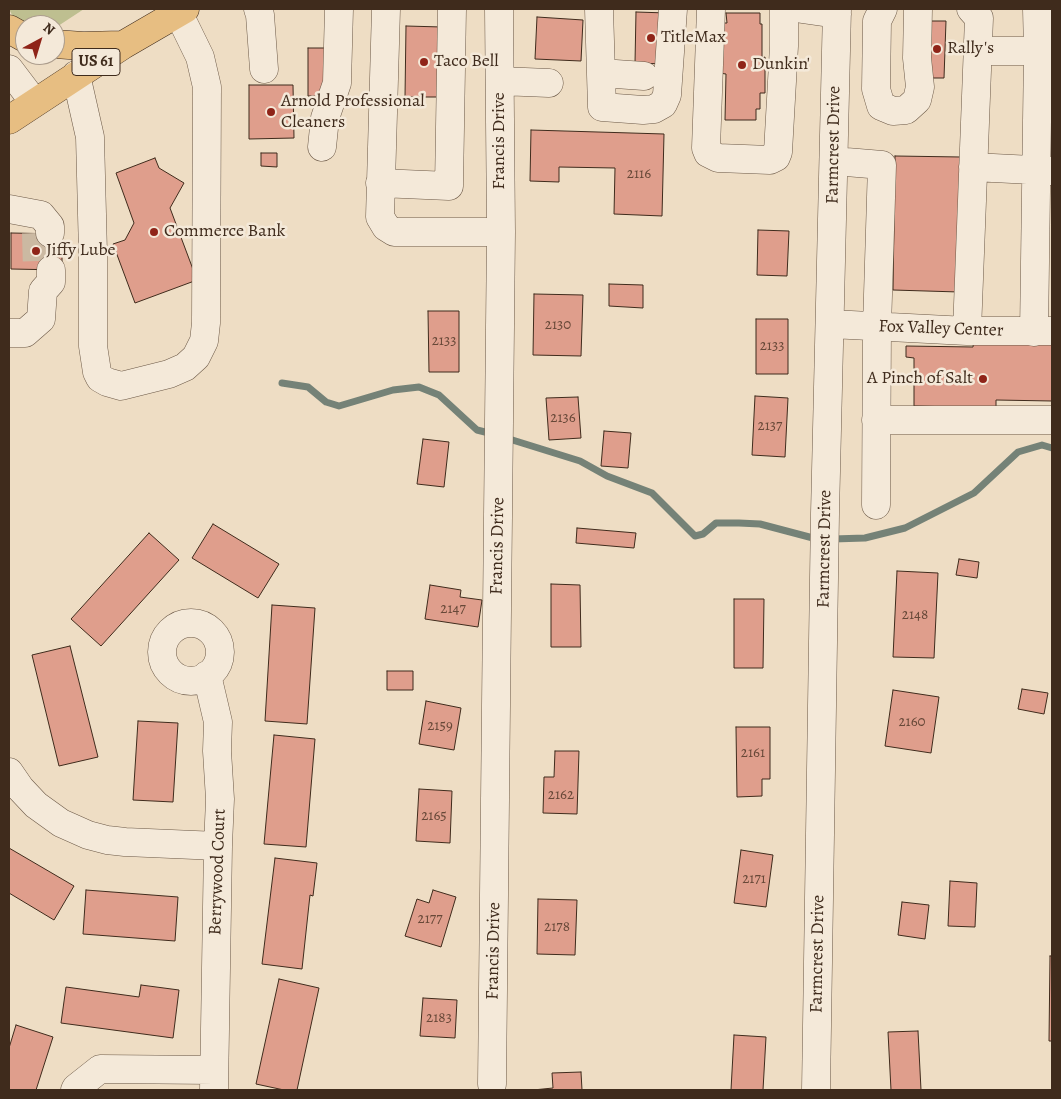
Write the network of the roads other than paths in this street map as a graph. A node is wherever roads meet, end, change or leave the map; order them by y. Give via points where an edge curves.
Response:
1 (258, 9) edge
2 (339, 9) edge
3 (386, 9) edge
4 (452, 9) edge
5 (499, 9) edge
6 (599, 9) edge
7 (673, 9) edge
8 (711, 9) edge
9 (784, 9) edge
10 (802, 9) edge
11 (883, 9) edge
12 (918, 9) edge
13 (972, 9) edge
14 (1037, 9) edge
15 (182, 10) edge
16 (836, 21) edge
17 (876, 39) junction
18 (65, 45) edge
19 (123, 45) junction
20 (978, 51) junction
21 (1038, 51) junction
22 (9, 69) edge
23 (264, 69) dead end
24 (601, 73) junction
25 (76, 74) junction
26 (644, 76) dead end
27 (500, 81) junction
28 (549, 83) dead end
29 (34, 102) junction
30 (9, 120) edge
31 (322, 147) dead end
32 (834, 161) junction
33 (973, 167) junction
34 (1044, 170) edge
35 (380, 183) junction
36 (9, 209) edge
37 (42, 227) dead end
38 (501, 232) junction
39 (43, 277) tunnel mouth
40 (831, 324) junction
41 (877, 327) junction
42 (967, 331) junction
43 (1043, 332) edge
44 (9, 333) edge
45 (876, 420) junction
46 (1052, 420) edge
47 (876, 505) dead end
48 (207, 675) dead end
49 (9, 772) edge
50 (218, 846) junction
51 (214, 1080) edge
52 (492, 1084) dead end
53 (75, 1090) edge
54 (816, 1090) edge

1 - 23 street
2 - 31 street via 337,83 325,118
3 - 35 street
4 - 35 street via 449,186
5 - 27 street, Francis Drive
6 - 24 street
7 - 24 street via 667,96 663,104 643,110 602,107
8 - 9 street via 706,148 712,156 725,159 770,160 778,152
10 - 16 street
11 - 17 street via 877,21
12 - 17 street via 920,87 917,100 906,110 892,111 881,106 876,89
13 - 20 street via 979,18
14 - 21 street
15 - 19 main road, US 61
15 - 25 street via 200,57 207,87 204,341 196,357 186,367 121,386 100,378 93,346 90,137
16 - 17 street
16 - 32 street, Farmcrest Drive
18 - 19 main road
19 - 25 main road, US 61
20 - 21 street
20 - 33 street
21 - 34 street
22 - 29 street
24 - 26 street
25 - 29 main road, US 61
27 - 28 street
27 - 38 street, Francis Drive
29 - 30 main road, US 61
32 - 40 street, Farmcrest Drive
32 - 41 street via 882,164
33 - 34 street
33 - 42 street
34 - 43 street
35 - 38 street via 380,217 394,232
36 - 37 street
38 - 52 street, Francis Drive
39 - 44 street via 41,319 25,333
40 - 41 street, Fox Valley Center
40 - 54 street, Farmcrest Drive
41 - 42 street, Fox Valley Center
41 - 45 street
42 - 43 street, Fox Valley Center
45 - 46 street
45 - 47 street
48 - 50 street, Berrywood Court via 218,722
49 - 50 street via 36,805 61,823 88,835 125,842
50 - 51 street, Berrywood Court
51 - 53 street, Berrywood Court via 100,1069

